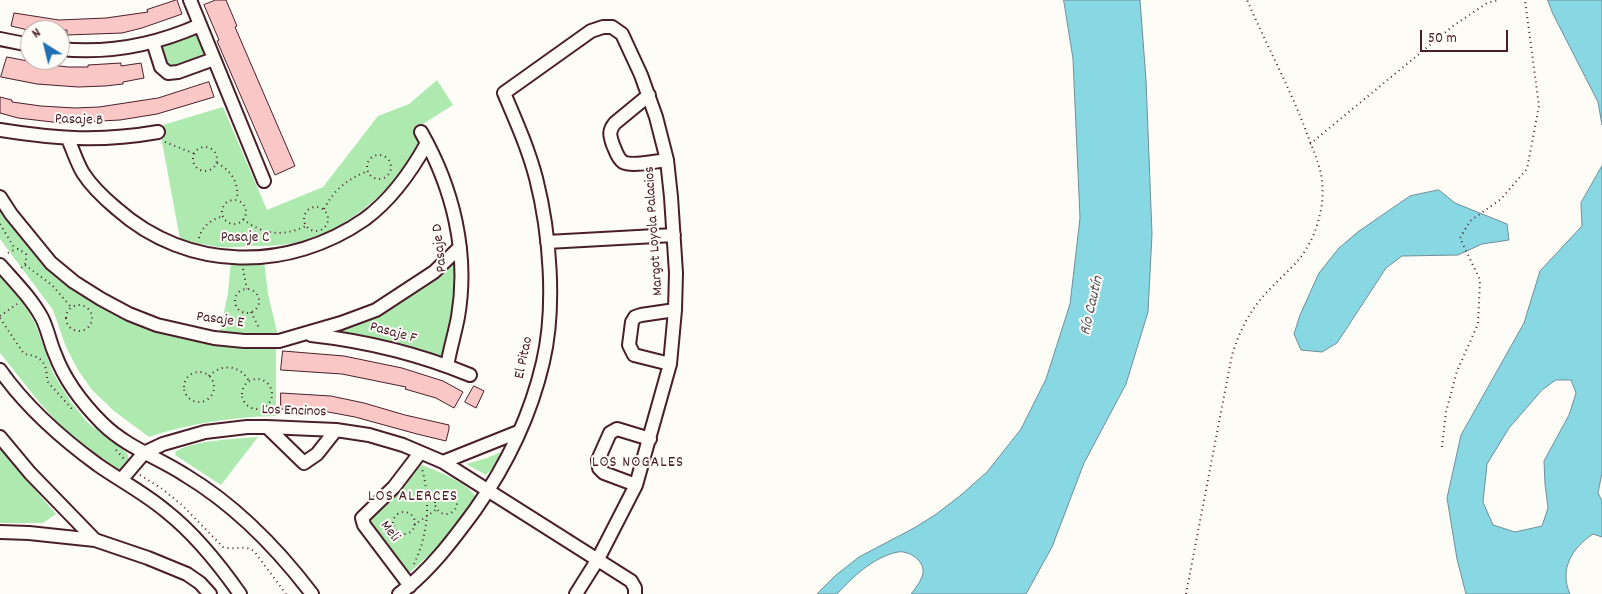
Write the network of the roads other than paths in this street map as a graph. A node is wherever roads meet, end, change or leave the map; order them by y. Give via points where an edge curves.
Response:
1 (190, 0) edge
2 (200, 25) junction
3 (0, 39) edge
4 (153, 42) junction
5 (20, 44) edge
6 (70, 49) edge
7 (214, 59) junction
8 (504, 93) joint
9 (649, 96) junction
10 (0, 130) edge
11 (158, 132) road end
12 (424, 138) joint
13 (68, 139) junction
14 (667, 160) junction
15 (264, 180) dead end
16 (0, 197) edge
17 (674, 236) junction
18 (547, 242) junction
19 (460, 247) junction
20 (0, 265) edge
21 (675, 310) junction
22 (305, 334) junction
23 (670, 364) junction
24 (447, 366) junction
25 (0, 370) edge
26 (470, 375) dead end
27 (268, 427) junction
28 (336, 430) junction
29 (518, 432) junction
30 (0, 437) edge
31 (650, 439) junction
32 (144, 453) junction
33 (421, 459) junction
34 (443, 462) junction
35 (120, 480) junction
36 (636, 485) junction
37 (489, 490) junction
38 (0, 532) edge
39 (95, 540) junction
40 (598, 559) junction
41 (405, 587) edge
42 (210, 594) edge
43 (240, 594) edge
44 (312, 594) edge
45 (576, 594) edge
46 (635, 594) edge

1 - 2 street
2 - 4 street
2 - 7 street
3 - 5 street
4 - 6 street via 104,50
4 - 7 street via 161,67 168,73
7 - 15 street
8 - 9 street, Margot Loyola Palacios via 591,31 612,27 622,34
8 - 18 street, El Pitao via 536,178
9 - 14 street, Margot Loyola Palacios
9 - 14 street via 615,123 609,134 618,158 623,162
10 - 13 street, Pasaje B
11 - 13 street, Pasaje B via 125,138
12 - 13 street, Pasaje C via 411,172 366,218 310,248 279,256 241,258 215,256 184,248 154,236 127,219 103,198 83,173
12 - 19 street, Pasaje D via 450,196
14 - 17 street, Margot Loyola Palacios
16 - 22 street, Pasaje E via 51,263 74,282 129,314 182,332 244,341 279,340
17 - 18 street
17 - 21 street, Margot Loyola Palacios
18 - 29 street, El Pitao via 548,313 543,362
19 - 22 street, Pasaje E via 434,272 376,310
19 - 24 street, Pasaje D via 459,308
20 - 32 street via 44,321 59,365 80,399 112,432
21 - 23 street, Margot Loyola Palacios
21 - 23 street via 635,317 629,344 634,355
22 - 24 street, Pasaje F via 367,343
23 - 31 street, Margot Loyola Palacios
24 - 26 street, Pasaje F
25 - 35 street via 56,432
27 - 28 street, Los Encinos
27 - 28 street via 304,463 317,454
27 - 32 street, Los Encinos via 205,432
28 - 33 street, Los Encinos via 386,439
29 - 34 street
29 - 37 street, El Pitao
30 - 39 street
31 - 36 street, Margot Loyola Palacios
31 - 36 street via 617,429 610,433 598,460 604,473
32 - 35 street
32 - 44 street via 186,475 228,505 266,540
33 - 34 street, Los Encinos
33 - 41 street, Meli via 362,518
34 - 37 street, Los Encinos
35 - 43 street via 181,524 214,559
36 - 40 street, Margot Loyola Palacios
37 - 40 street, Los Encinos
37 - 41 street, El Pitao via 440,554
38 - 39 street
39 - 42 street via 187,574
40 - 45 street, Margot Loyola Palacios
40 - 46 street, Los Encinos via 631,581

